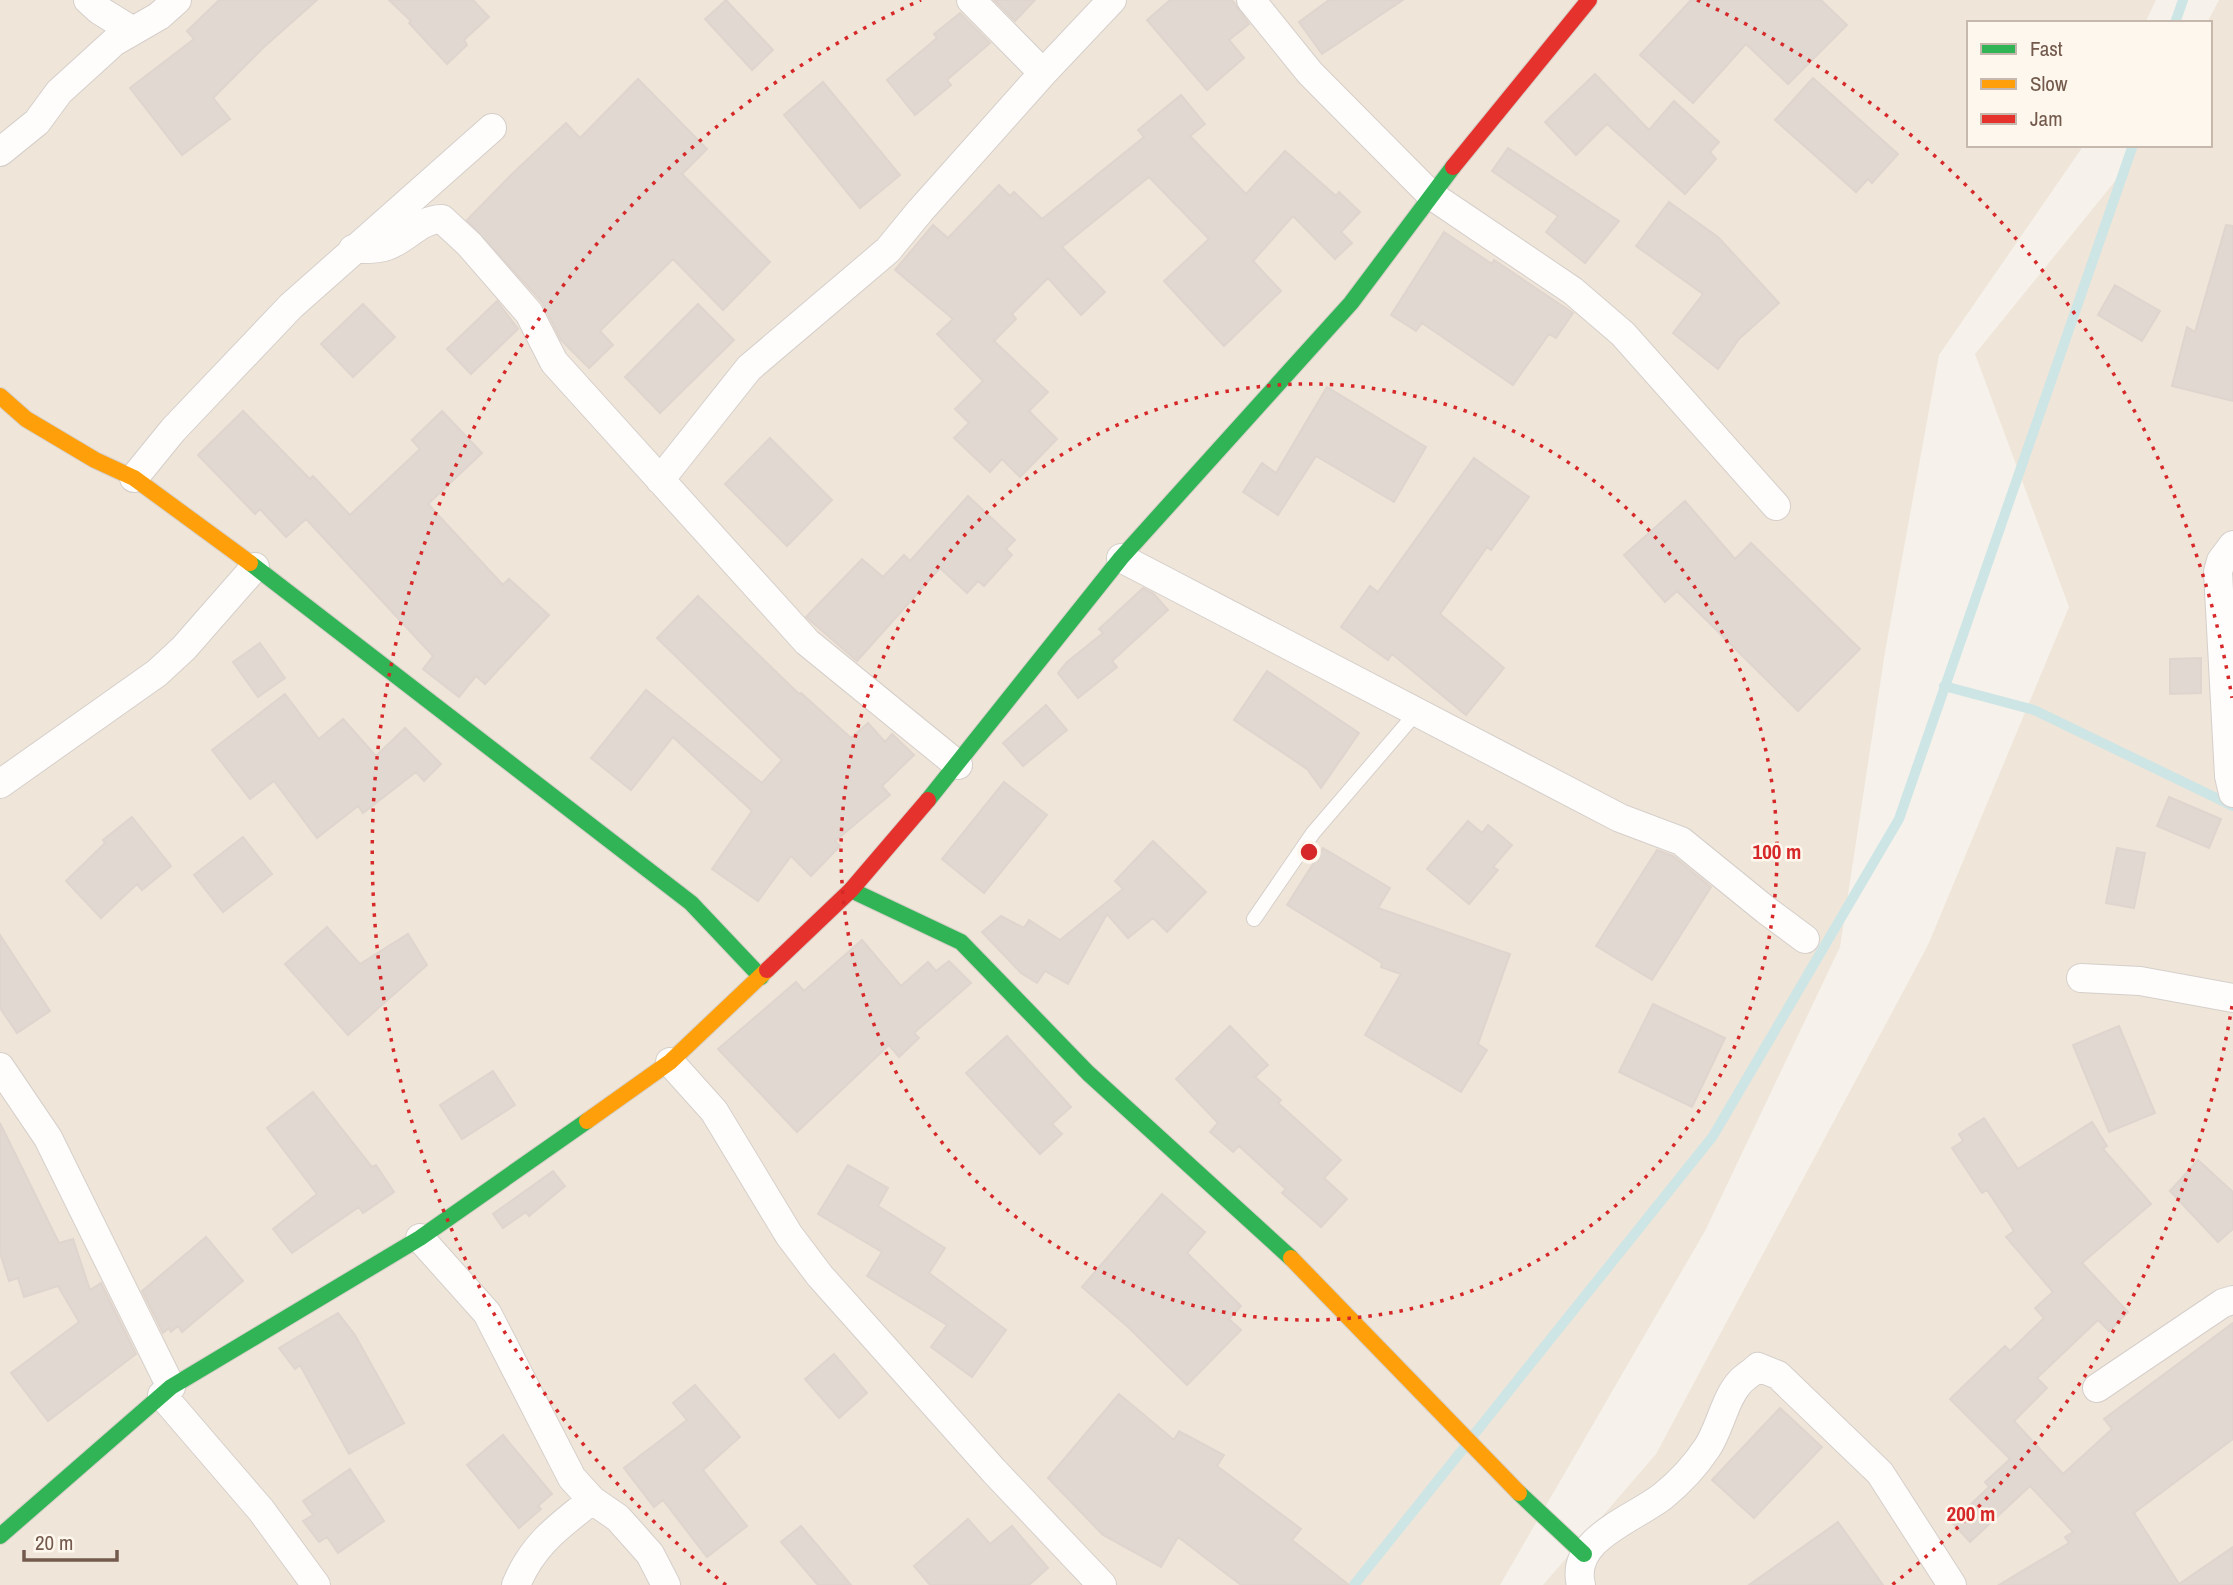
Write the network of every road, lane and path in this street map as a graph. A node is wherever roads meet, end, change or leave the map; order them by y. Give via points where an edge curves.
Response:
1 (88, 0) edge
2 (177, 0) edge
3 (971, 0) edge
4 (1112, 0) edge
5 (1251, 0) edge
6 (1589, 0) edge
7 (133, 31) junction
8 (1043, 73) junction
9 (492, 128) dead end
10 (0, 152) edge
11 (1431, 195) junction
12 (353, 249) junction
13 (0, 396) edge
14 (134, 478) junction
15 (660, 480) junction
16 (1776, 506) dead end
17 (2233, 545) edge
18 (1121, 558) junction
19 (255, 567) junction
20 (1416, 713) junction
21 (958, 765) junction
22 (0, 784) edge
23 (2233, 793) edge
24 (850, 890) junction
25 (1254, 919) dead end
26 (1805, 939) dead end
27 (761, 977) junction
28 (2081, 978) dead end
29 (2233, 998) edge
30 (670, 1062) junction
31 (0, 1067) edge
32 (420, 1238) junction
33 (2233, 1300) edge
34 (2097, 1388) dead end
35 (167, 1391) junction
36 (592, 1500) junction
37 (0, 1536) edge
38 (1584, 1555) junction
39 (316, 1585) edge
40 (516, 1585) edge
41 (666, 1585) edge
42 (1102, 1585) edge
43 (1581, 1585) edge
44 (1952, 1585) edge

1 - 7 street
2 - 7 street
3 - 8 street
4 - 8 street
5 - 11 street via 1310,73
6 - 11 street
7 - 10 street via 58,92 37,122
8 - 15 street via 888,250 749,368
9 - 12 street
11 - 16 street via 1573,291 1623,334
11 - 18 street via 1351,303
12 - 14 street via 282,315
12 - 15 street via 387,246 431,219 442,219 529,313 554,362
13 - 14 street via 26,419
14 - 19 street
15 - 21 street via 807,642
17 - 23 street via 2218,572
18 - 20 street
18 - 21 street
19 - 22 street via 157,673
19 - 27 street via 691,903
20 - 25 lane via 1313,834
20 - 26 street via 1620,818 1681,841
21 - 24 street
24 - 27 street
24 - 38 street via 961,942 1088,1073 1275,1241 1496,1472
27 - 30 street
28 - 29 street via 2140,981
30 - 32 street
30 - 42 street via 714,1111 789,1235 820,1276
31 - 35 street via 48,1138
32 - 35 street
32 - 36 street via 487,1313 572,1478
33 - 34 street
35 - 37 street
35 - 39 street
36 - 40 street via 546,1536 525,1562
36 - 41 street via 618,1518 650,1554
38 - 43 street via 1578,1574
38 - 44 street via 1600,1537 1663,1496 1685,1475 1707,1448 1740,1382 1758,1367 1779,1375 1880,1473

